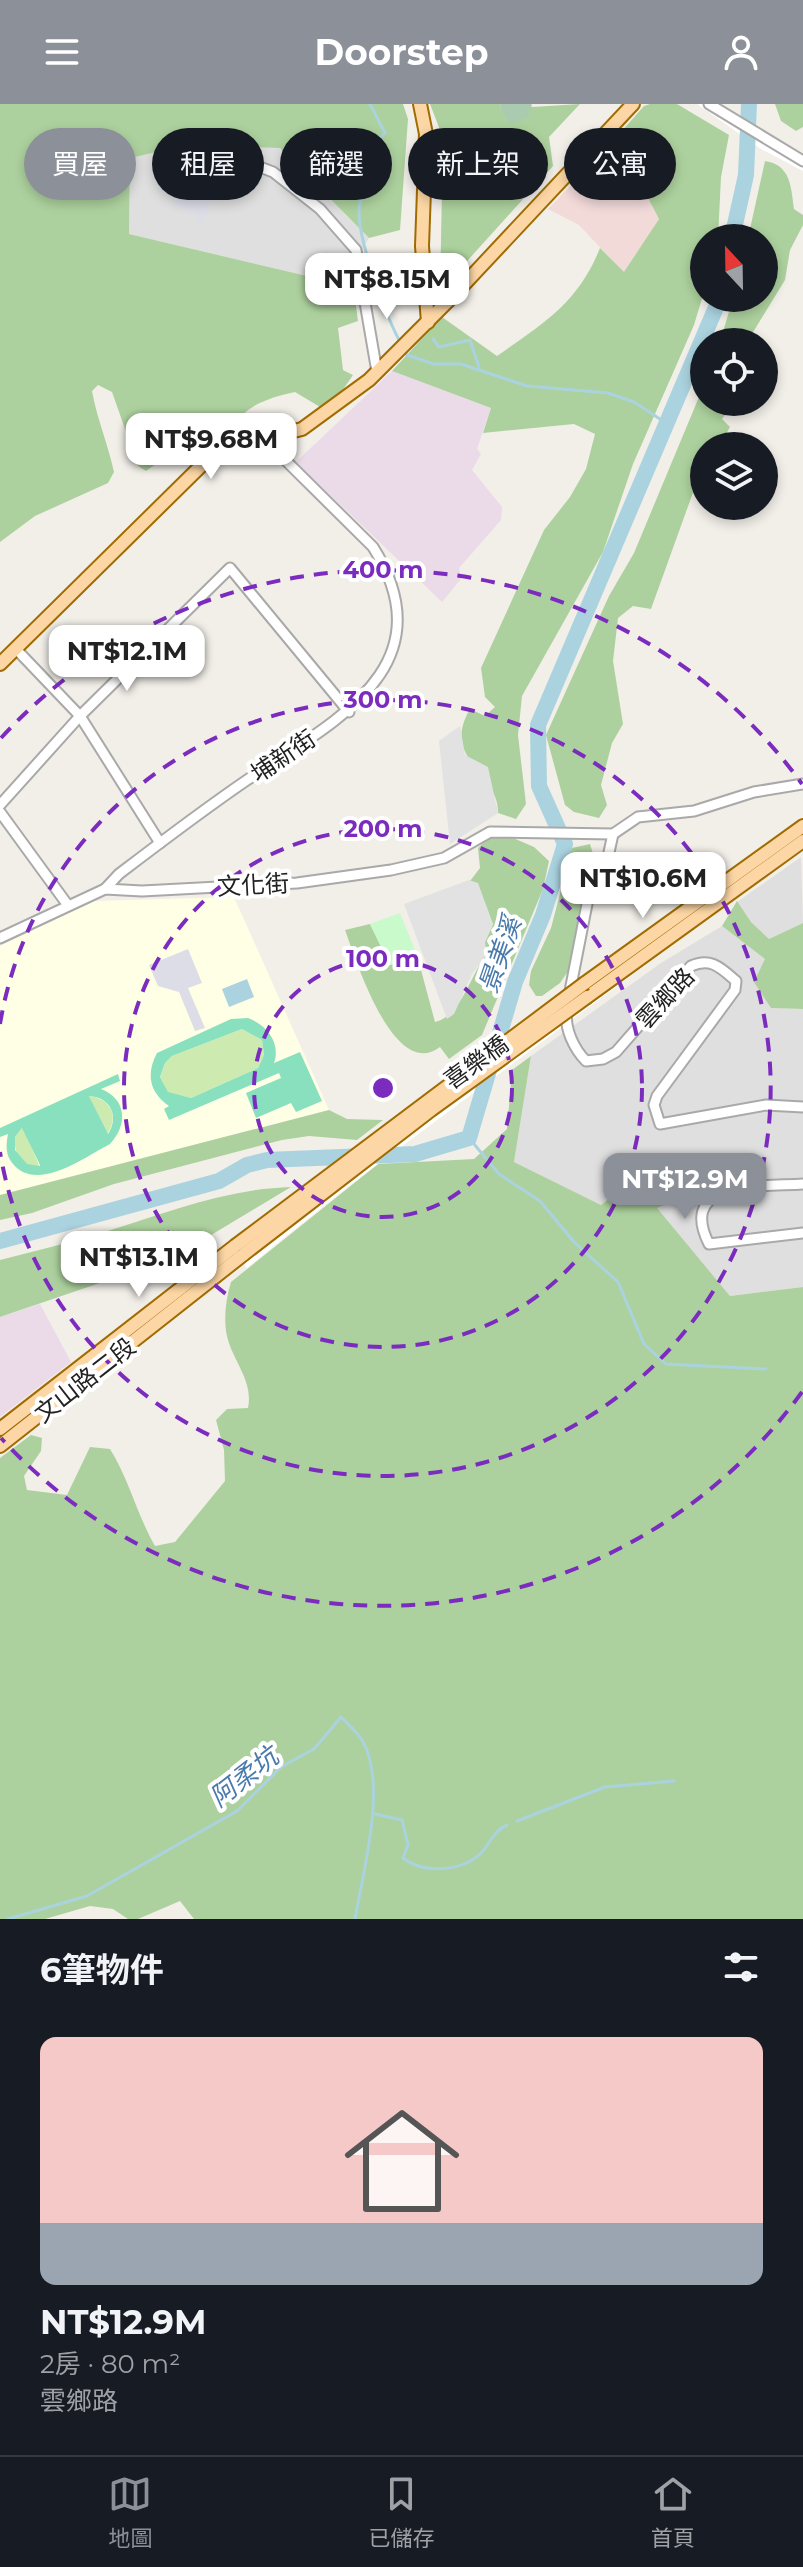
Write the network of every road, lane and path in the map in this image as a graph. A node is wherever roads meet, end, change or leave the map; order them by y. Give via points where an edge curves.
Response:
1 (420, 104) edge
2 (633, 104) edge
3 (709, 104) edge
4 (803, 161) edge
5 (264, 169) edge
6 (428, 322) junction
7 (377, 372) junction
8 (265, 440) junction
9 (15, 648) junction
10 (0, 664) edge
11 (349, 712) junction
12 (80, 716) junction
13 (803, 784) edge
14 (0, 805) edge
15 (0, 812) edge
16 (803, 826) edge
17 (610, 834) junction
18 (803, 841) edge
19 (160, 843) junction
20 (105, 889) junction
21 (725, 891) junction
22 (67, 904) junction
23 (0, 938) edge
24 (803, 1107) edge
25 (803, 1184) edge
26 (803, 1233) edge
27 (240, 1250) junction
28 (0, 1429) edge
29 (0, 1446) edge

1 - 6 main road via 426,134 422,246
2 - 6 main road
3 - 4 street
5 - 7 street via 320,209 356,250
6 - 7 main road
7 - 8 main road via 302,429
8 - 9 main road via 238,444 209,458
8 - 11 street, 埔新街 via 373,547 384,568 395,615 391,657 375,685
9 - 10 main road
9 - 12 street
11 - 12 street via 230,568
11 - 19 street, 埔新街
12 - 14 street
12 - 19 street
13 - 17 street via 754,792 694,811 638,817
15 - 22 street
16 - 21 main road
17 - 20 street, 文化街 via 508,830 490,832 439,860 391,870 297,883
17 - 24 street, 雲鄉路 via 606,866 588,899 566,1018 579,1054 586,1061 616,1052 691,966 702,961 715,964 736,981 735,990 657,1096 660,1124 766,1105
18 - 21 main road
19 - 20 street, 埔新街
20 - 22 street, 文化街
21 - 27 main road, 喜樂橋, bridge
22 - 23 street, 文化街
25 - 26 street via 711,1196 701,1222 709,1244
27 - 28 main road, 文山路二段
27 - 29 main road, 文山路二段

